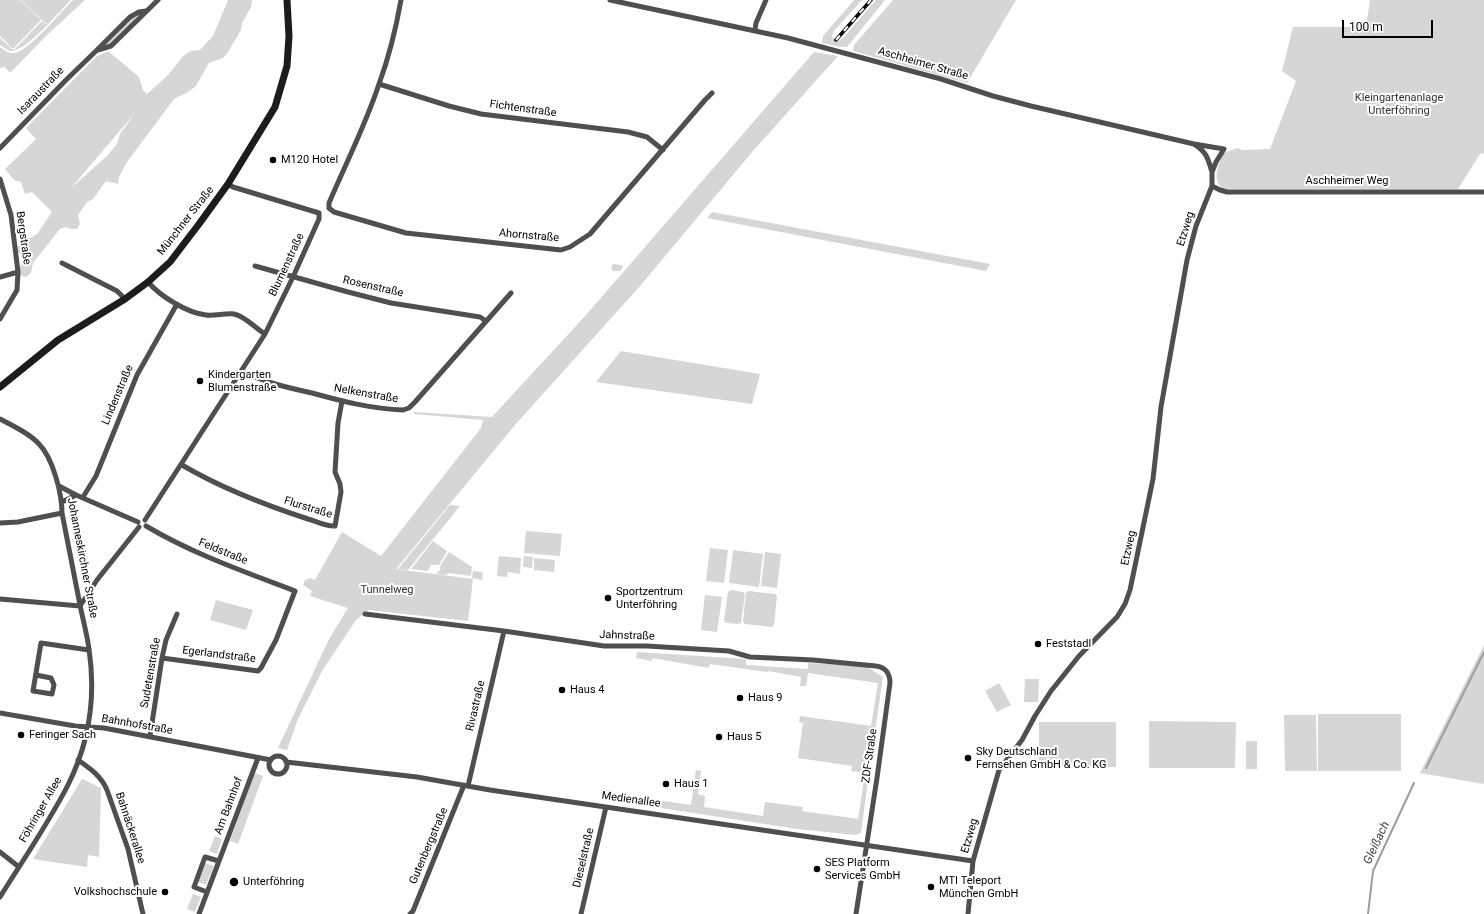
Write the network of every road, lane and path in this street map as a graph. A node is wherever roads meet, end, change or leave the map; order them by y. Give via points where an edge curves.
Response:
1 (158, 0) edge
2 (286, 0) edge
3 (401, 0) edge
4 (610, 0) edge
5 (766, 0) edge
6 (639, 3) edge
7 (755, 30) junction
8 (379, 84) junction
9 (712, 94) dead end
10 (1194, 144) junction
11 (0, 148) edge
12 (1224, 149) joint
13 (663, 150) junction
14 (1212, 172) junction
15 (0, 179) edge
16 (228, 184) junction
17 (1212, 186) junction
18 (1484, 192) edge
19 (329, 208) junction
20 (320, 213) junction
21 (62, 263) dead end
22 (255, 266) dead end
23 (18, 272) junction
24 (0, 277) edge
25 (293, 278) junction
26 (148, 282) junction
27 (512, 293) dead end
28 (125, 299) junction
29 (177, 304) junction
30 (0, 319) edge
31 (486, 321) junction
32 (265, 334) junction
33 (242, 371) junction
34 (0, 387) edge
35 (342, 401) junction
36 (0, 419) edge
37 (182, 465) junction
38 (59, 486) junction
39 (76, 495) junction
40 (83, 497) junction
41 (62, 502) junction
42 (62, 513) junction
43 (0, 523) edge
44 (146, 523) junction
45 (139, 525) junction
46 (295, 591) joint
47 (0, 599) edge
48 (80, 606) junction
49 (176, 614) dead end
50 (364, 614) dead end
51 (504, 631) junction
52 (89, 650) junction
53 (162, 658) junction
54 (887, 671) joint
55 (36, 676) junction
56 (0, 713) edge
57 (88, 728) junction
58 (150, 736) junction
59 (258, 758) junction
60 (78, 760) junction
61 (271, 760) junction
62 (286, 762) junction
63 (466, 785) junction
64 (606, 807) junction
65 (867, 845) junction
66 (0, 852) edge
67 (219, 861) junction
68 (973, 861) junction
69 (19, 867) junction
70 (207, 892) junction
71 (0, 897) edge
72 (143, 914) edge
73 (199, 914) edge
74 (410, 914) edge
75 (581, 914) edge
76 (856, 914) edge
77 (968, 914) edge

1 - 11 street, Isaraustraße via 146,11 130,17
2 - 16 main road, Münchner Straße via 289,36 287,66 282,87 275,107
3 - 8 street
4 - 6 street, Aschheimer Straße
5 - 7 street
6 - 7 street, Aschheimer Straße
7 - 10 street, Aschheimer Straße via 846,52 992,96
8 - 13 street, Fichtenstraße via 481,114 628,132 647,137
8 - 19 street
9 - 13 street, Ahornstraße
10 - 12 street, Aschheimer Straße
10 - 14 street via 1207,156
12 - 14 street, Etzweg
13 - 19 street, Ahornstraße via 590,234 578,243 560,250 406,233 334,212
14 - 17 street, Etzweg
15 - 23 street, Bergstraße via 11,215
16 - 20 street
16 - 26 main road, Münchner Straße via 170,262
17 - 18 street, Aschheimer Weg via 1227,192
17 - 68 street, Etzweg via 1196,226 1187,260 1161,407 1153,479 1130,590 1117,617 1079,656 1051,691 1022,740 1000,770
19 - 20 street
20 - 25 street, Blumenstraße
21 - 28 street via 117,291
22 - 25 street, Rosenstraße
23 - 24 street
23 - 30 street, Bergstraße via 17,290
25 - 31 street, Rosenstraße via 391,303 480,317
25 - 32 street, Blumenstraße
26 - 28 main road, Münchner Straße
26 - 29 street
27 - 31 street, Nelkenstraße
28 - 34 main road, Münchner Straße via 58,340
29 - 32 street via 205,314 234,314
29 - 40 street, Lindenstraße via 136,375 96,476
31 - 35 street, Nelkenstraße via 409,408 396,410
32 - 33 street, Blumenstraße
33 - 35 street, Nelkenstraße via 290,388
33 - 37 street, Blumenstraße
35 - 37 street, Flurstraße via 335,472 341,492 335,526 272,507
36 - 38 street, Johanneskirchner Straße via 40,444
37 - 44 street, Blumenstraße
38 - 39 street
38 - 41 street, Johanneskirchner Straße
39 - 40 street
39 - 41 street
40 - 45 street
41 - 42 street, Johanneskirchner Straße
42 - 43 street
42 - 48 street, Johanneskirchner Straße
44 - 45 street via 143,528
44 - 46 street, Feldstraße via 186,547
45 - 48 street
46 - 53 street, Egerlandstraße via 276,640 258,671
47 - 48 street
48 - 52 street, Johanneskirchner Straße
49 - 53 street, Sudetenstraße
50 - 51 street, Jahnstraße
51 - 54 street, Jahnstraße via 604,646 729,651 750,657 880,666
51 - 63 street, Rivastraße
52 - 55 street via 41,643
52 - 57 street, Johanneskirchner Straße via 92,700
53 - 58 street, Sudetenstraße
54 - 65 street, ZDF-Straße via 890,688
55 - 55 street via 51,678 54,685 52,694 33,691
56 - 57 street, Bahnhofstraße
57 - 58 street, Bahnhofstraße via 104,728
57 - 60 street, Föhringer Allee
58 - 59 street, Bahnhofstraße
59 - 61 street, Bahnhofstraße
59 - 67 street, Am Bahnhof
60 - 69 street, Föhringer Allee via 54,810
60 - 72 street, Bahnäckerallee via 94,771 107,790 129,854
61 - 62 street via 280,756
61 - 62 street via 270,768 277,773 285,770
62 - 63 street, Medienallee
63 - 64 street, Medienallee
63 - 74 street, Gutenbergstraße
64 - 65 street, Medienallee
64 - 75 street, Dieselstraße
65 - 68 street, Medienallee
65 - 76 street, ZDF-Straße
66 - 69 street
67 - 70 street, Am Bahnhof
67 - 70 street via 206,856 198,876 194,887
68 - 77 street, Etzweg
69 - 71 street, Föhringer Allee
70 - 73 street, Am Bahnhof

